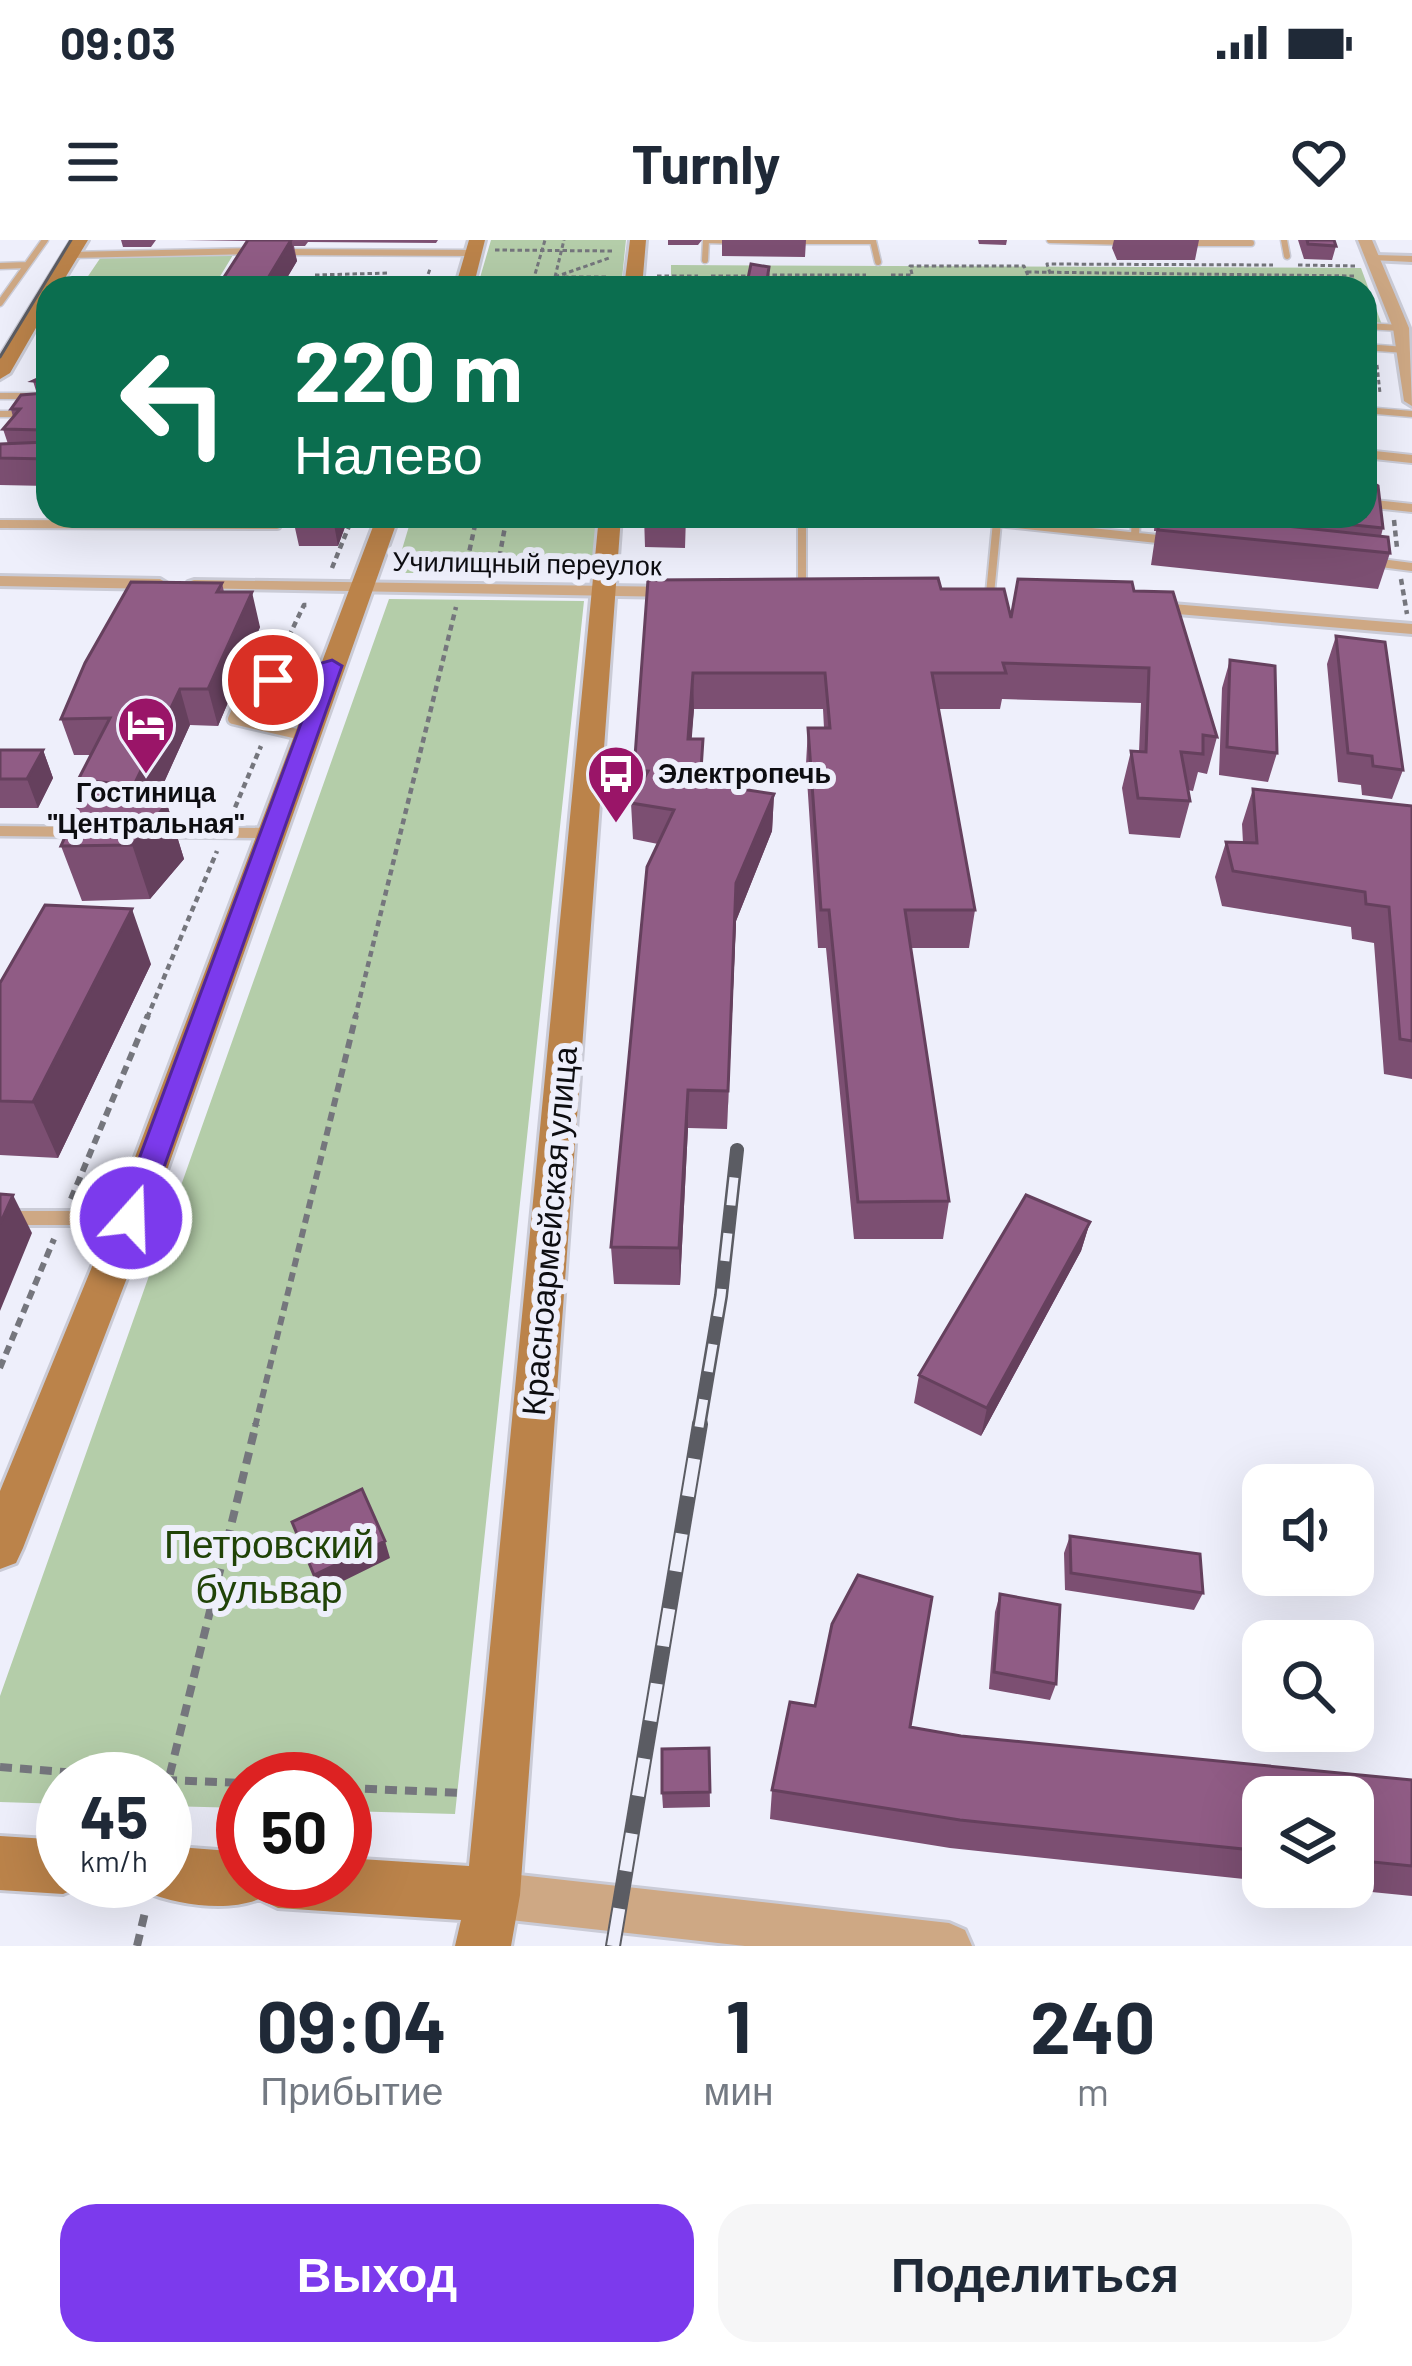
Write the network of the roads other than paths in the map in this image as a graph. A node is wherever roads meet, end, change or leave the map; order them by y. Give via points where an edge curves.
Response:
1 (45, 240) edge
2 (638, 240) edge
3 (706, 240) edge
4 (1049, 240) edge
5 (1284, 240) edge
6 (1365, 240) edge
7 (754, 241) edge
8 (778, 241) edge
9 (873, 241) edge
10 (1144, 242) edge
11 (1165, 242) edge
12 (1251, 243) dead end
13 (476, 247) edge
14 (75, 248) edge
15 (248, 251) junction
16 (1287, 256) dead end
17 (1412, 259) edge
18 (705, 260) dead end
19 (878, 262) dead end
20 (1377, 262) junction
21 (27, 265) junction
22 (0, 266) edge
23 (236, 270) edge
24 (58, 276) edge
25 (468, 276) edge
26 (634, 276) edge
27 (0, 303) edge
28 (36, 312) edge
29 (1405, 337) edge
30 (0, 373) edge
31 (0, 396) edge
32 (36, 396) edge
33 (1412, 401) edge
34 (1377, 411) edge
35 (0, 414) edge
36 (36, 414) edge
37 (1412, 414) edge
38 (1377, 455) edge
39 (1412, 459) edge
40 (1377, 504) edge
41 (1412, 508) edge
42 (0, 524) edge
43 (36, 524) edge
44 (384, 528) edge
45 (609, 528) edge
46 (802, 528) edge
47 (995, 528) edge
48 (1070, 528) edge
49 (1135, 528) edge
50 (1135, 536) junction
51 (1179, 541) edge
52 (1355, 560) edge
53 (1412, 567) edge
54 (0, 580) edge
55 (363, 589) junction
56 (602, 592) junction
57 (691, 592) edge
58 (780, 593) edge
59 (802, 593) junction
60 (826, 593) edge
61 (966, 594) edge
62 (990, 595) junction
63 (1013, 596) edge
64 (1130, 606) edge
65 (1412, 629) edge
66 (332, 666) junction
67 (306, 736) junction
68 (0, 831) edge
69 (90, 832) edge
70 (157, 832) edge
71 (274, 833) junction
72 (0, 1218) edge
73 (131, 1218) junction
74 (0, 1548) edge
75 (0, 1863) edge
76 (36, 1865) edge
77 (372, 1899) edge
78 (488, 1921) edge
79 (703, 1934) edge
80 (950, 1946) edge

1 - 21 lane
2 - 26 main road
3 - 7 lane
3 - 18 lane
4 - 10 lane
5 - 16 lane
6 - 20 street
8 - 9 lane
9 - 19 lane
11 - 12 lane
13 - 15 lane
13 - 25 main road
14 - 15 lane
14 - 24 main road
15 - 23 lane
17 - 20 street
20 - 29 street
21 - 22 lane
21 - 27 lane
28 - 30 main road
29 - 33 street
31 - 32 lane
34 - 37 lane
35 - 36 lane
38 - 39 lane
40 - 41 lane
42 - 43 lane
44 - 55 main road
45 - 56 main road, Красноармейская улица
46 - 59 lane
47 - 62 lane
48 - 50 lane
49 - 50 lane
50 - 51 lane
52 - 53 lane
54 - 55 street, Училищный переулок
55 - 56 street, Училищный переулок
55 - 66 main road
56 - 57 street, Училищный переулок
56 - 78 main road, Красноармейская улица
58 - 59 street
59 - 60 street
61 - 62 street
62 - 63 street
64 - 65 street
66 - 67 main road
66 - 67 lane via 248,687 233,719
67 - 71 main road
68 - 69 lane
70 - 71 lane
71 - 73 main road
72 - 73 lane
73 - 74 main road
75 - 76 main road
77 - 78 main road
78 - 79 street
79 - 80 street

